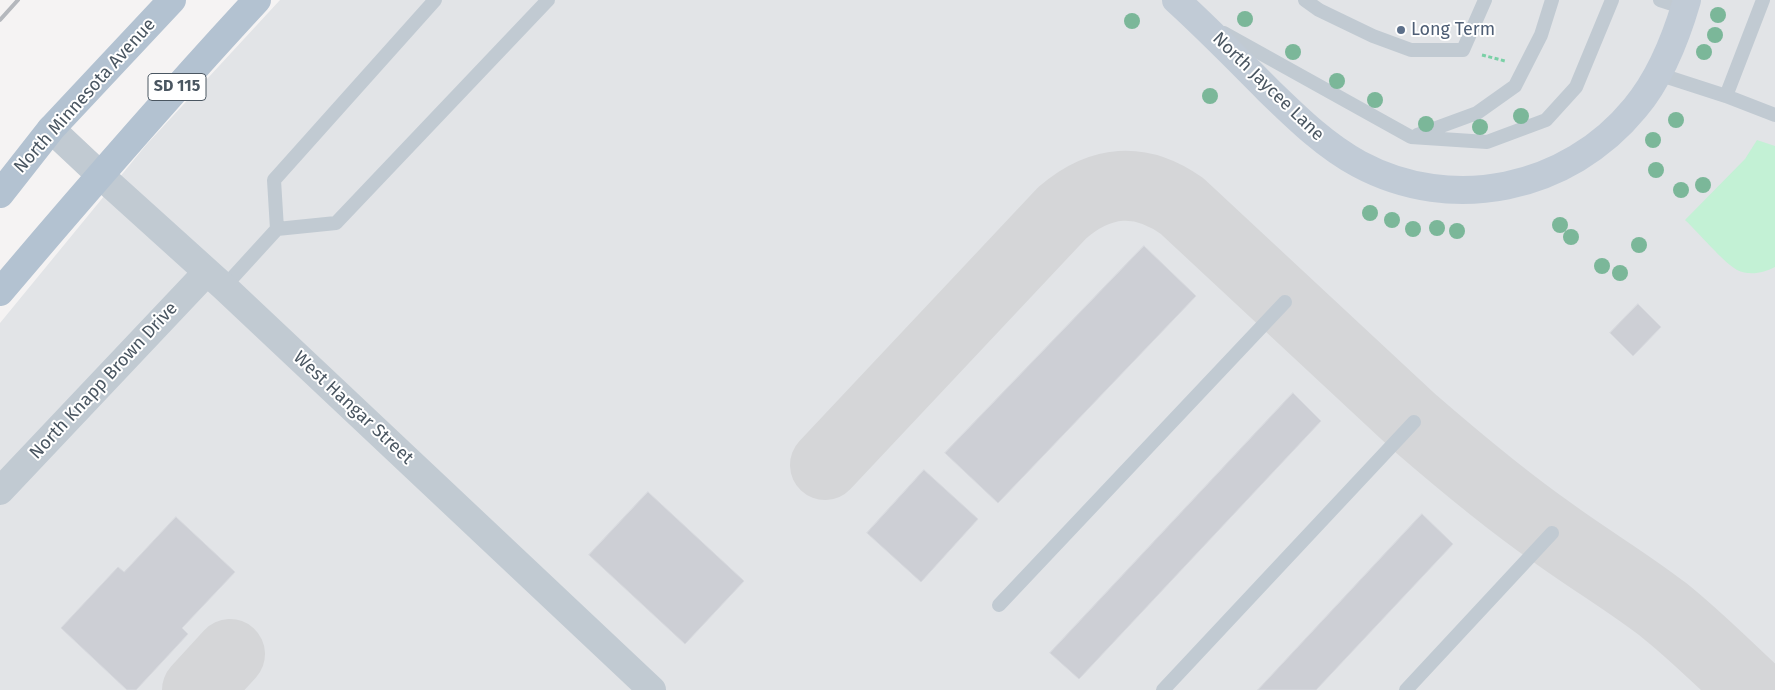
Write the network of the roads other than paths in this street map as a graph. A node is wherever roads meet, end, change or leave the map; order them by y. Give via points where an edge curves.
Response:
1 (172, 0) edge
2 (257, 0) edge
3 (435, 0) edge
4 (548, 0) edge
5 (1305, 0) edge
6 (1485, 0) edge
7 (1552, 0) edge
8 (1612, 0) edge
9 (1763, 0) edge
10 (1677, 3) edge
11 (1186, 8) edge
12 (1658, 74) junction
13 (1726, 96) junction
14 (1775, 114) edge
15 (52, 129) junction
16 (1411, 137) junction
17 (100, 175) junction
18 (0, 194) edge
19 (277, 229) junction
20 (216, 279) junction
21 (0, 292) edge
22 (1285, 302) dead end
23 (1414, 422) dead end
24 (0, 491) edge
25 (1552, 533) dead end
26 (999, 606) dead end
27 (652, 690) edge
28 (1163, 690) edge
29 (1406, 690) edge

1 - 15 main road, North Minnesota Avenue
2 - 17 main road, SD 115
3 - 19 lane via 274,180
4 - 19 lane via 336,223
5 - 6 lane via 1373,36 1411,50 1463,50
7 - 16 lane via 1541,35 1515,86 1478,113
8 - 16 lane via 1576,87 1546,120 1487,142
9 - 13 lane
10 - 12 main road, North Jaycee Lane via 1672,45
11 - 12 main road, North Jaycee Lane via 1302,123 1330,146 1358,164 1414,186 1448,190 1486,189 1554,172 1609,134 1635,109
11 - 16 lane
12 - 13 lane
13 - 14 lane
15 - 17 street, West Hangar Street
15 - 18 main road, North Minnesota Avenue
17 - 20 street, West Hangar Street
17 - 21 main road, SD 115
19 - 20 lane
20 - 24 street, North Knapp Brown Drive
20 - 27 street, West Hangar Street
22 - 26 lane
23 - 28 lane
25 - 29 lane

